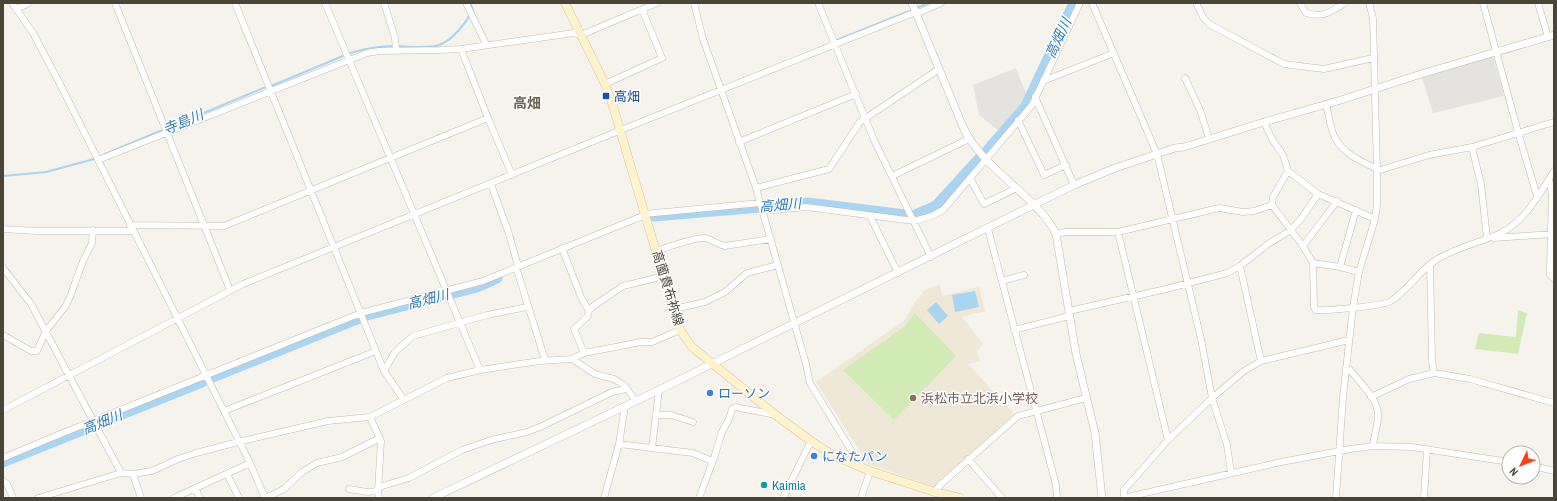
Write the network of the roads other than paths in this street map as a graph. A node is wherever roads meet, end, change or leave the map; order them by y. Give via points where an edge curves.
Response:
1 (12, 3) edge
2 (29, 3) edge
3 (115, 3) edge
4 (235, 3) edge
5 (325, 3) edge
6 (384, 3) edge
7 (466, 3) edge
8 (565, 3) edge
9 (657, 3) edge
10 (694, 3) edge
11 (818, 3) edge
12 (941, 3) edge
13 (1080, 3) edge
14 (1092, 3) edge
15 (1196, 3) edge
16 (1300, 3) edge
17 (1369, 3) edge
18 (1483, 3) edge
19 (1538, 3) edge
20 (1341, 4) edge
21 (17, 9) junction
22 (642, 9) junction
23 (914, 9) edge
24 (581, 35) junction
25 (1551, 36) edge
26 (486, 44) junction
27 (835, 44) junction
28 (396, 48) junction
29 (461, 49) junction
30 (1497, 52) junction
31 (1114, 53) junction
32 (1374, 58) junction
33 (348, 59) junction
34 (939, 69) junction
35 (1185, 78) dead end
36 (1043, 81) junction
37 (605, 84) junction
38 (1375, 89) junction
39 (721, 90) junction
40 (270, 91) junction
41 (856, 94) junction
42 (1035, 97) junction
43 (1326, 104) junction
44 (488, 118) junction
45 (865, 119) junction
46 (1018, 120) junction
47 (1264, 122) junction
48 (1554, 122) edge
49 (166, 130) junction
50 (620, 130) junction
51 (1518, 132) junction
52 (1209, 138) junction
53 (969, 139) junction
54 (739, 142) junction
55 (1472, 146) junction
56 (1157, 154) junction
57 (390, 158) junction
58 (986, 159) junction
59 (98, 160) junction
60 (1066, 165) junction
61 (1554, 170) edge
62 (1288, 171) junction
63 (1377, 171) junction
64 (512, 174) junction
65 (892, 176) junction
66 (970, 178) junction
67 (1549, 179) junction
68 (491, 184) junction
69 (1074, 185) junction
70 (756, 188) junction
71 (1017, 188) junction
72 (311, 190) junction
73 (1318, 194) junction
74 (1537, 196) junction
75 (1337, 201) junction
76 (1272, 205) junction
77 (1035, 206) junction
78 (762, 207) junction
79 (1356, 210) junction
80 (414, 214) junction
81 (645, 215) junction
82 (870, 216) junction
83 (1374, 219) junction
84 (1173, 220) junction
85 (914, 221) junction
86 (205, 226) junction
87 (131, 228) junction
88 (988, 229) junction
89 (3, 230) edge
90 (93, 230) junction
91 (1291, 230) junction
92 (1118, 232) junction
93 (1056, 234) junction
94 (1552, 234) edge
95 (1488, 238) junction
96 (771, 240) junction
97 (1303, 246) junction
98 (333, 247) junction
99 (563, 250) junction
100 (656, 252) junction
101 (931, 257) junction
102 (1312, 263) junction
103 (1430, 264) junction
104 (778, 265) junction
105 (1240, 266) junction
106 (1340, 267) junction
107 (3, 268) edge
108 (517, 268) junction
109 (1359, 272) junction
110 (898, 273) junction
111 (1024, 275) dead end
112 (664, 276) junction
113 (1554, 279) edge
114 (1002, 282) junction
115 (1187, 284) junction
116 (230, 290) junction
117 (448, 294) junction
118 (1134, 297) junction
119 (527, 306) junction
120 (1353, 307) junction
121 (674, 309) junction
122 (589, 311) junction
123 (1069, 314) junction
124 (362, 316) junction
125 (178, 318) junction
126 (460, 322) junction
127 (794, 323) junction
128 (680, 330) junction
129 (1014, 330) junction
130 (46, 331) junction
131 (3, 335) edge
132 (1349, 340) junction
133 (376, 351) junction
134 (584, 353) junction
135 (572, 359) junction
136 (545, 360) junction
137 (1261, 361) junction
138 (712, 364) junction
139 (1346, 368) junction
140 (480, 370) junction
141 (384, 371) junction
142 (1434, 373) junction
143 (69, 375) junction
144 (206, 376) junction
145 (626, 389) junction
146 (659, 390) junction
147 (1371, 397) junction
148 (1086, 398) junction
149 (1212, 398) junction
150 (404, 400) junction
151 (636, 401) junction
152 (1554, 402) edge
153 (624, 406) junction
154 (3, 410) edge
155 (224, 411) junction
156 (1036, 411) junction
157 (656, 415) junction
158 (777, 416) junction
159 (370, 417) junction
160 (693, 422) dead end
161 (95, 423) junction
162 (380, 438) junction
163 (1168, 440) junction
164 (238, 442) junction
165 (811, 442) junction
166 (619, 444) junction
167 (1373, 446) junction
168 (652, 448) junction
169 (1427, 449) junction
170 (1339, 451) junction
171 (3, 458) edge
172 (968, 460) junction
173 (712, 461) junction
174 (1501, 461) edge
175 (250, 464) junction
176 (1541, 468) edge
177 (866, 470) junction
178 (1554, 470) edge
179 (121, 473) junction
180 (1231, 473) junction
181 (133, 474) junction
182 (227, 474) junction
183 (3, 481) edge
184 (195, 488) junction
185 (350, 489) dead end
186 (378, 489) junction
187 (935, 492) junction
188 (13, 498) edge
189 (38, 498) edge
190 (141, 498) edge
191 (174, 498) edge
192 (200, 498) edge
193 (238, 498) edge
194 (266, 498) edge
195 (379, 498) edge
196 (433, 498) edge
197 (604, 498) edge
198 (699, 498) edge
199 (783, 498) edge
200 (861, 498) edge
201 (960, 498) edge
202 (1002, 498) edge
203 (1058, 498) edge
204 (1102, 498) edge
205 (1123, 498) edge
206 (1336, 498) edge
207 (1424, 498) edge

1 - 21 street
2 - 21 street
3 - 49 street
4 - 40 street
5 - 33 street
6 - 28 street via 396,38
7 - 26 street
8 - 24 main road, 高薗貴布祢線
9 - 22 street
10 - 39 street via 703,39
11 - 27 street
12 - 23 street
13 - 36 street
14 - 31 street
15 - 32 street via 1209,24 1284,64 1324,69
16 - 20 street via 1306,13 1316,16 1326,15
17 - 32 street via 1373,18
18 - 30 street
19 - 25 street
21 - 59 street via 33,33
22 - 24 street
22 - 37 street via 662,58
23 - 27 street
23 - 34 street
24 - 26 street via 574,33
24 - 37 main road, 高薗貴布祢線
25 - 30 street
26 - 29 street
27 - 39 street
27 - 41 street
28 - 29 street
28 - 33 street
29 - 44 street
30 - 38 street
30 - 51 street
31 - 36 street
31 - 56 street
32 - 38 street
33 - 40 street
33 - 57 street
34 - 45 street
34 - 53 street
35 - 52 street via 1200,110
36 - 42 street
37 - 50 main road, 高薗貴布祢線
38 - 43 street
38 - 63 street
39 - 50 street
39 - 54 street
40 - 49 street
40 - 72 street
41 - 45 street
41 - 54 street
42 - 46 street via 1032,105
42 - 60 street
43 - 47 street
43 - 63 street via 1335,138 1342,148
44 - 57 street
44 - 64 street
45 - 65 street
45 - 70 street via 855,129 830,169
46 - 58 street
46 - 60 street via 1044,175
47 - 52 street
47 - 62 street
48 - 51 street
49 - 59 street
49 - 86 street
50 - 64 street
50 - 81 main road, 高薗貴布祢線
51 - 55 street
51 - 74 street
52 - 56 street
53 - 58 street
53 - 65 street
54 - 70 street
55 - 63 street
55 - 95 street via 1481,184
56 - 69 street
56 - 84 street
57 - 72 street
57 - 80 street
58 - 66 street
58 - 71 street
59 - 87 street
60 - 69 street
61 - 67 street
62 - 73 street
62 - 76 street via 1273,197
63 - 83 street via 1377,205
64 - 68 street
65 - 85 street
66 - 71 street via 984,204
66 - 85 street via 943,210
67 - 74 street
67 - 94 street via 1552,193
68 - 80 street
68 - 108 street via 509,234
69 - 77 street
70 - 78 street
71 - 77 street
72 - 86 street via 224,226
72 - 98 street
73 - 75 street
73 - 91 street
74 - 95 street via 1519,221
75 - 79 street
75 - 97 street
76 - 84 street via 1243,212 1219,208
76 - 91 street
77 - 88 street
77 - 93 street via 1048,219
78 - 81 street
78 - 82 street via 806,207
78 - 96 street
79 - 83 street
79 - 106 street
80 - 98 street
80 - 117 street
81 - 99 street
81 - 100 main road, 高薗貴布祢線
82 - 85 street
82 - 110 street
83 - 109 street
84 - 92 street
84 - 115 street
85 - 101 street
86 - 87 street
86 - 116 street
87 - 90 street
87 - 125 street
88 - 101 street
88 - 114 street
89 - 90 street
90 - 130 street via 92,242 70,297
91 - 97 street
91 - 105 street
92 - 93 street
92 - 118 street
93 - 123 street
94 - 95 street
94 - 113 street via 1550,275
95 - 103 street
96 - 100 street via 725,246 706,238
96 - 104 street
97 - 102 street
98 - 116 street
98 - 124 street
99 - 108 street
99 - 122 street
100 - 112 main road, 高薗貴布祢線
101 - 110 street
102 - 106 street
102 - 120 street via 1316,310
103 - 120 street via 1391,301 1381,305
103 - 142 street
104 - 121 street via 747,273 725,292 705,302
104 - 127 street
105 - 115 street via 1218,276
105 - 137 street
106 - 109 street
107 - 130 street via 32,304
108 - 117 street
108 - 119 street
109 - 120 street
110 - 127 street
111 - 114 street
112 - 121 main road, 高薗貴布祢線
112 - 122 street via 623,286
114 - 129 street
115 - 118 street
115 - 149 street
116 - 125 street
117 - 124 street
117 - 126 street
118 - 123 street
118 - 163 street
119 - 126 street
119 - 136 street
120 - 132 street
121 - 128 main road, 高薗貴布祢線
122 - 134 street via 587,318 574,329
123 - 129 street
123 - 148 street
124 - 133 street
124 - 144 street
125 - 143 street
125 - 144 street
126 - 140 street
126 - 141 street via 410,338 395,352
127 - 138 street
127 - 177 street via 810,383
128 - 134 street via 652,342
128 - 138 main road, 高薗貴布祢線 via 692,347
129 - 156 street
130 - 131 street via 35,352
130 - 143 street
132 - 137 street
132 - 139 street
133 - 141 street
133 - 155 street
134 - 135 street
135 - 136 street
135 - 145 street via 595,374 614,379
136 - 140 street
137 - 149 street via 1244,371
138 - 146 street
138 - 158 main road, 高薗貴布祢線
139 - 147 street
139 - 170 street
140 - 150 street via 447,378
141 - 150 street
142 - 147 street via 1409,378
142 - 152 street via 1470,379
143 - 154 street
143 - 161 street
144 - 155 street
144 - 161 street
145 - 151 street
145 - 186 street via 612,392 527,432 462,450 408,478
146 - 151 street
146 - 157 street
147 - 167 street via 1378,418
148 - 156 street
148 - 204 street via 1098,451
149 - 163 street
149 - 180 street via 1227,446
150 - 159 street
151 - 153 street
153 - 166 street
153 - 196 street
155 - 164 street
156 - 172 street via 1018,416
156 - 203 street
157 - 160 street via 671,415
157 - 168 street
158 - 165 main road, 高薗貴布祢線
158 - 173 street via 733,408
159 - 162 street
159 - 164 street via 328,421
161 - 171 street
161 - 179 street
162 - 186 street
162 - 194 street via 342,457 317,463 302,472 284,489
163 - 205 street via 1124,490
164 - 175 street
164 - 181 street
165 - 177 main road, 高薗貴布祢線
165 - 199 street
166 - 168 street
166 - 197 street
167 - 169 street
167 - 170 street
168 - 173 street via 693,453
169 - 174 street
169 - 207 street
170 - 180 street
170 - 206 street
172 - 187 street
172 - 202 street
173 - 198 street
175 - 182 street
175 - 194 street
176 - 178 street
177 - 187 main road, 高薗貴布祢線
177 - 200 street
179 - 181 street
179 - 189 street
180 - 205 street
181 - 190 street
182 - 184 street
182 - 193 street
183 - 188 street
184 - 191 street
184 - 192 street
185 - 186 street via 367,492
186 - 195 street
187 - 201 main road, 高薗貴布祢線

